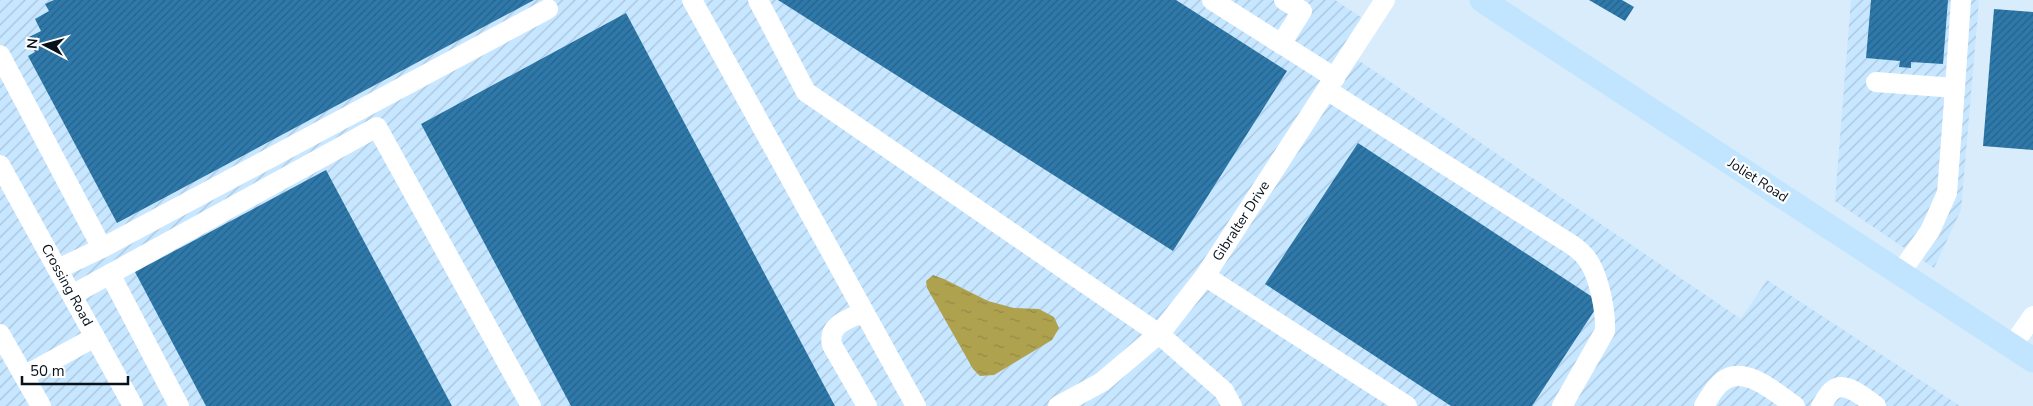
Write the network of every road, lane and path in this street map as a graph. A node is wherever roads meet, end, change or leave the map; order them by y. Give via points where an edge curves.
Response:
1 (692, 0) edge
2 (758, 0) edge
3 (1212, 0) edge
4 (1284, 0) edge
5 (1385, 0) edge
6 (1482, 0) edge
7 (1961, 0) edge
8 (548, 9) dead end
9 (1281, 44) junction
10 (0, 55) edge
11 (1876, 82) dead end
12 (1331, 84) junction
13 (1955, 88) junction
14 (0, 164) edge
15 (102, 248) junction
16 (58, 269) junction
17 (1900, 273) junction
18 (110, 274) junction
19 (1205, 276) junction
20 (72, 295) junction
21 (864, 312) junction
22 (2033, 316) edge
23 (0, 334) edge
24 (1159, 334) junction
25 (95, 337) junction
26 (2027, 354) edge
27 (24, 376) junction
28 (41, 406) edge
29 (133, 406) edge
30 (180, 406) edge
31 (531, 406) edge
32 (867, 406) edge
33 (916, 406) edge
34 (1058, 406) edge
35 (1232, 406) edge
36 (1407, 406) edge
37 (1562, 406) edge
38 (1704, 406) edge
39 (1795, 406) edge
40 (1821, 406) edge
41 (1876, 406) edge

1 - 21 street
2 - 24 street via 806,92
3 - 9 street
4 - 9 street via 1302,11
5 - 12 street, Gibralter Drive
6 - 17 main road, Joliet Road
7 - 13 street
8 - 15 street
9 - 12 street
10 - 15 street
11 - 13 street
12 - 19 street, Gibralter Drive
12 - 37 street via 1572,245 1590,263 1604,311 1605,330
13 - 17 street via 1947,193 1930,230
14 - 16 street, Crossing Road
15 - 16 street
16 - 20 street, Crossing Road
17 - 26 main road, Joliet Road
18 - 20 street
18 - 30 street
18 - 31 street via 377,127
19 - 24 street, Gibralter Drive
19 - 36 street
20 - 25 street, Crossing Road
21 - 32 street via 835,326 830,339
21 - 33 street
22 - 26 street
23 - 27 street
24 - 34 street, Gibralter Drive via 1102,382
24 - 35 street via 1224,391
25 - 27 street
25 - 29 street, Crossing Road
27 - 28 street
38 - 39 street via 1723,380 1739,376 1758,382
40 - 41 street via 1832,390 1842,387

